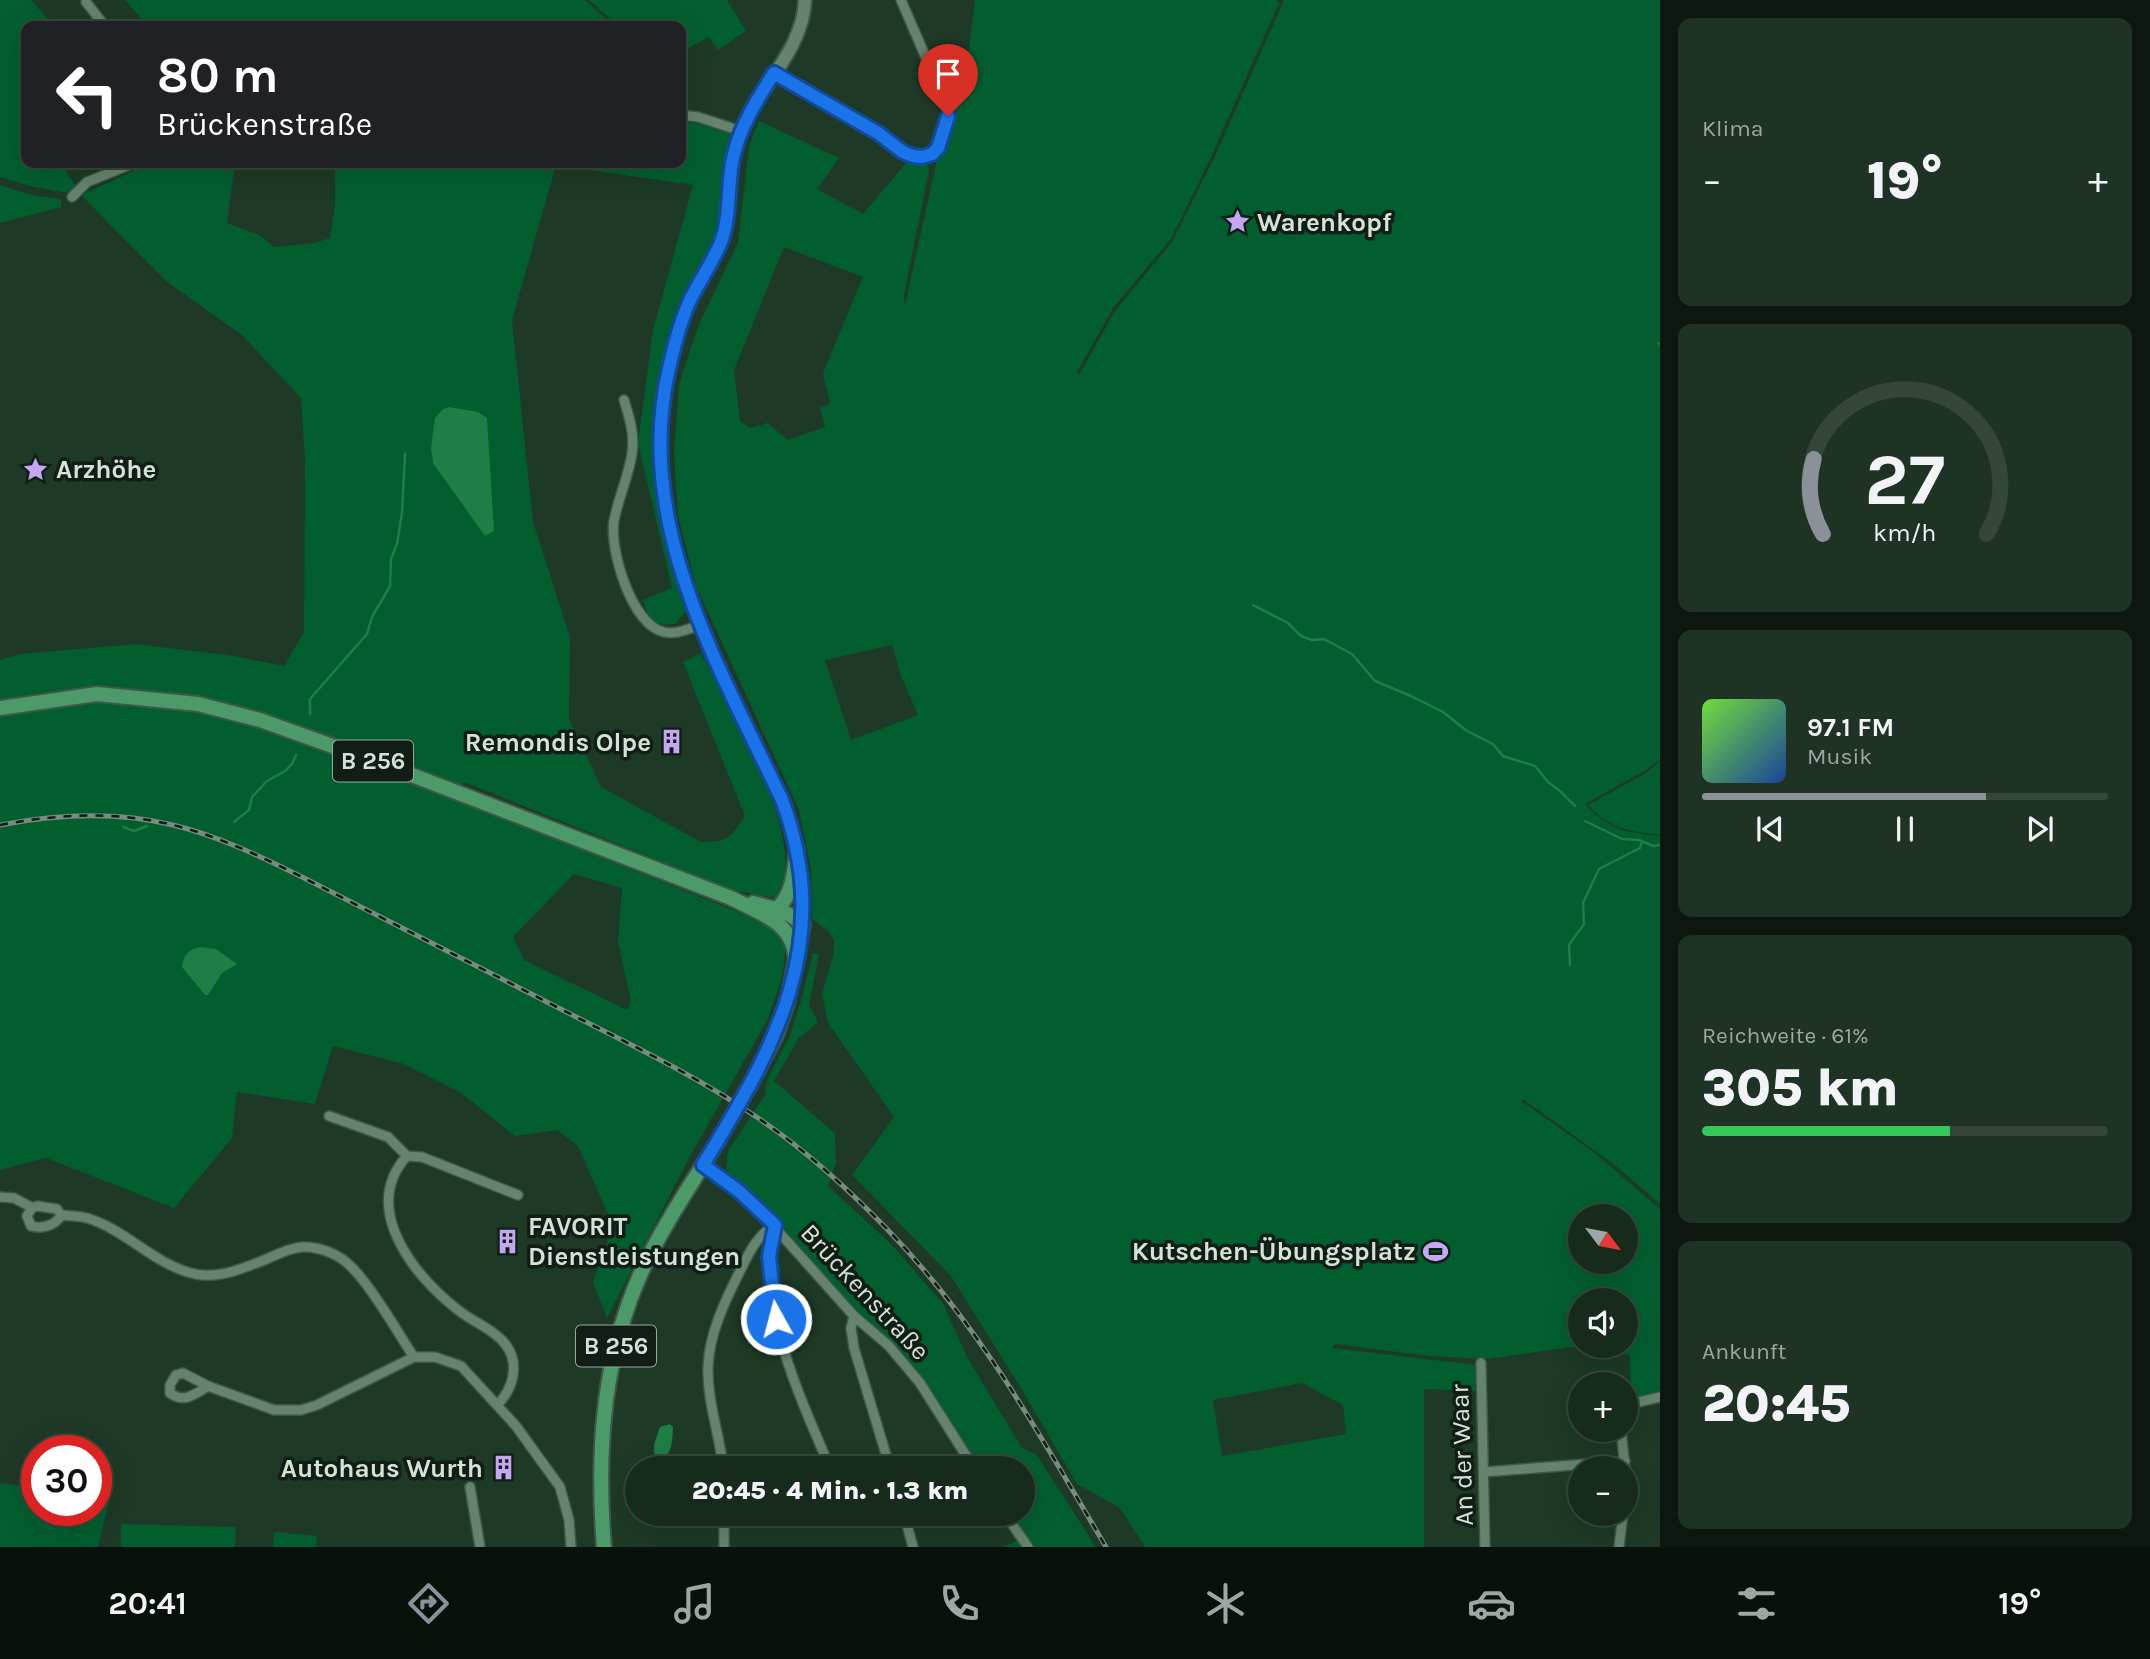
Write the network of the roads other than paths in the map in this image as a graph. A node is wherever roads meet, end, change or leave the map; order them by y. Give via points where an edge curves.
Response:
1 (806, 0) edge
2 (901, 0) edge
3 (86, 2) dead end
4 (100, 21) edge
5 (774, 73) junction
6 (686, 116) edge
7 (741, 131) junction
8 (122, 168) edge
9 (72, 197) dead end
10 (624, 400) dead end
11 (700, 625) junction
12 (0, 708) edge
13 (797, 849) junction
14 (775, 915) junction
15 (803, 925) junction
16 (796, 965) junction
17 (329, 1116) dead end
18 (407, 1156) junction
19 (703, 1165) junction
20 (518, 1195) dead end
21 (0, 1197) edge
22 (33, 1208) junction
23 (61, 1215) junction
24 (775, 1225) junction
25 (854, 1316) junction
26 (414, 1357) junction
27 (1481, 1363) dead end
28 (208, 1386) dead end
29 (1660, 1397) edge
30 (1638, 1402) edge
31 (498, 1404) junction
32 (721, 1456) edge
33 (825, 1456) edge
34 (886, 1456) edge
35 (966, 1456) edge
36 (1568, 1468) edge
37 (1484, 1472) junction
38 (470, 1487) dead end
39 (724, 1526) edge
40 (908, 1526) edge
41 (1013, 1526) edge
42 (1622, 1526) edge
43 (480, 1547) edge
44 (571, 1547) edge
45 (604, 1547) edge
46 (724, 1547) edge
47 (914, 1547) edge
48 (1028, 1547) edge
49 (1485, 1547) edge
50 (1619, 1547) edge

1 - 5 main road via 800,28
2 - 5 street via 946,104 948,116 932,154 922,157 903,152
3 - 4 street
5 - 7 main road
6 - 7 street
7 - 11 main road via 732,161 725,229 681,325 661,419 667,521
8 - 9 street via 87,182
10 - 11 street via 633,452 614,522 614,548 624,581 640,616 654,629 675,633
11 - 13 main road via 782,800
12 - 14 main road, B 256 via 97,694 198,704 260,720
13 - 14 main road via 791,889
13 - 15 main road
14 - 15 main road, B 256
14 - 16 main road, B 256 via 793,942
15 - 16 main road, B 256
16 - 19 main road, B 256, bridge via 776,1035
17 - 18 street via 388,1137
18 - 20 street via 422,1157
18 - 31 street via 398,1166 389,1194 397,1239 437,1292 509,1348 511,1386
19 - 24 street, Brückenstraße
19 - 45 main road, B 256 via 646,1262 613,1355 604,1399 600,1460
21 - 22 street
22 - 23 street via 57,1209
22 - 23 street via 27,1216 36,1227 50,1225
23 - 26 street via 99,1223 170,1266 199,1275 234,1272 301,1247 334,1255 360,1276
24 - 25 street, Brückenstraße
24 - 32 street via 765,1230 744,1263 709,1354 710,1395
24 - 33 street via 769,1257 780,1339
25 - 34 street via 854,1348
25 - 35 street, Brückenstraße via 912,1373
26 - 28 street via 301,1410 274,1410
26 - 31 street via 435,1357 461,1366
27 - 37 street, An der Waar
29 - 30 street
31 - 44 street via 560,1487
36 - 37 street
37 - 49 street, An der Waar
38 - 43 street
39 - 46 street
40 - 47 street
41 - 48 street
42 - 50 street

